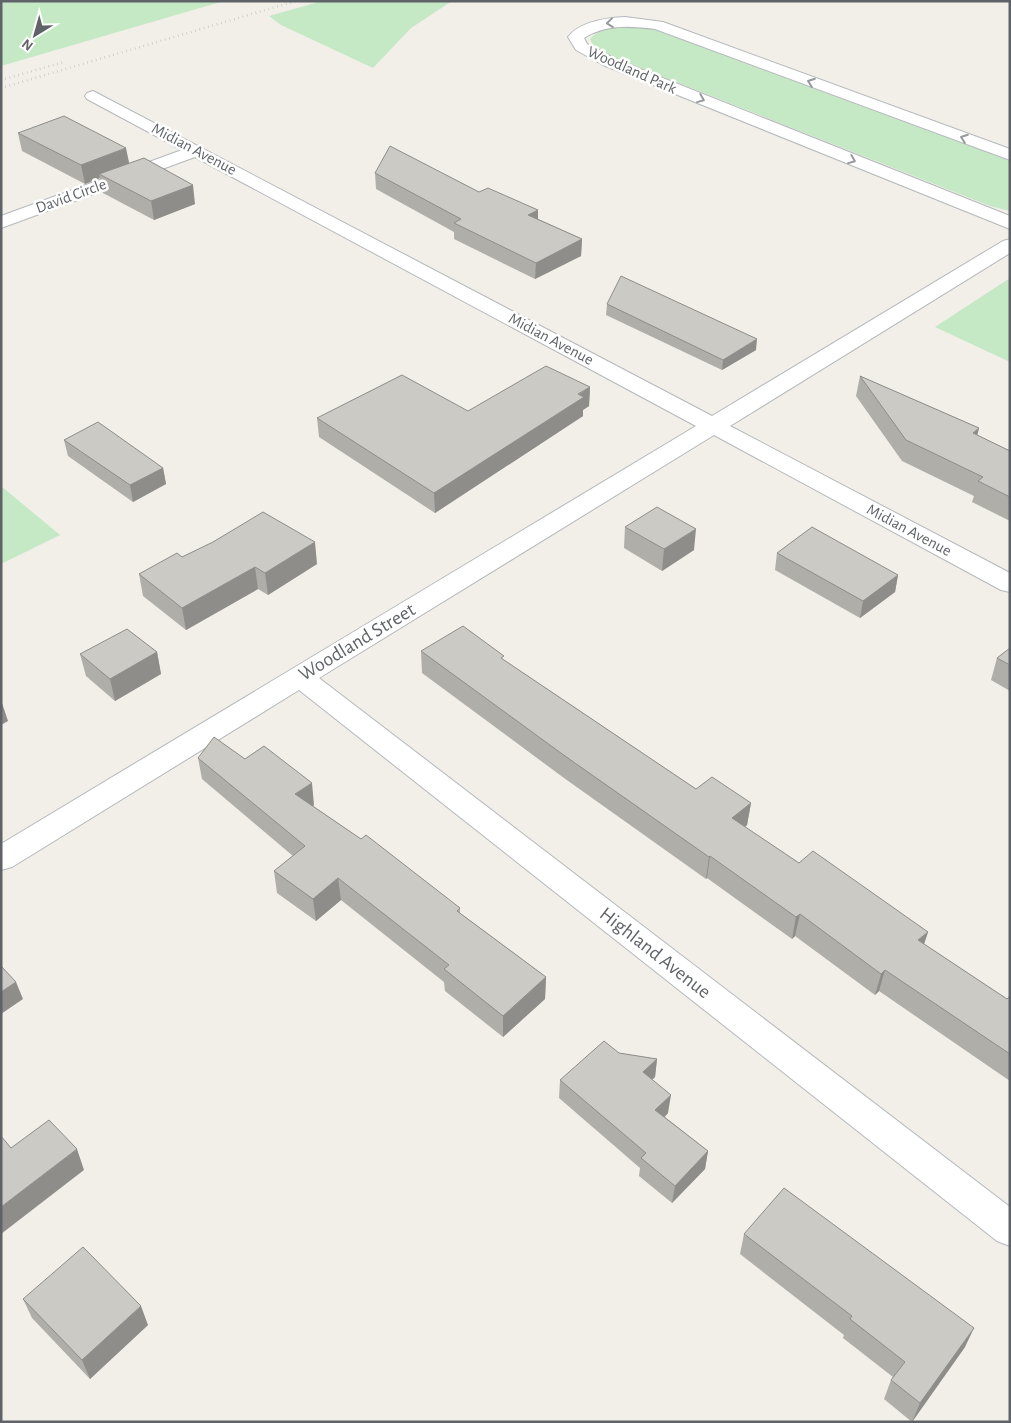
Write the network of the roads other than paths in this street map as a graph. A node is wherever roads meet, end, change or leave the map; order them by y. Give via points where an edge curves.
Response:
1 (93, 96) dead end
2 (197, 151) junction
3 (1010, 154) edge
4 (1010, 223) edge
5 (2, 229) edge
6 (1010, 245) edge
7 (714, 427) junction
8 (1010, 584) edge
9 (300, 677) junction
10 (1, 859) edge
11 (1010, 1229) edge

1 - 2 street, Midian Avenue
2 - 5 street, David Circle
2 - 7 street, Midian Avenue
3 -> 4 street, Woodland Park via 658,25 606,22 588,28 576,37 581,47 610,62
6 - 7 street
7 - 8 street, Midian Avenue
7 - 9 street, Woodland Street
9 - 10 street, Woodland Street
9 - 11 street, Highland Avenue

